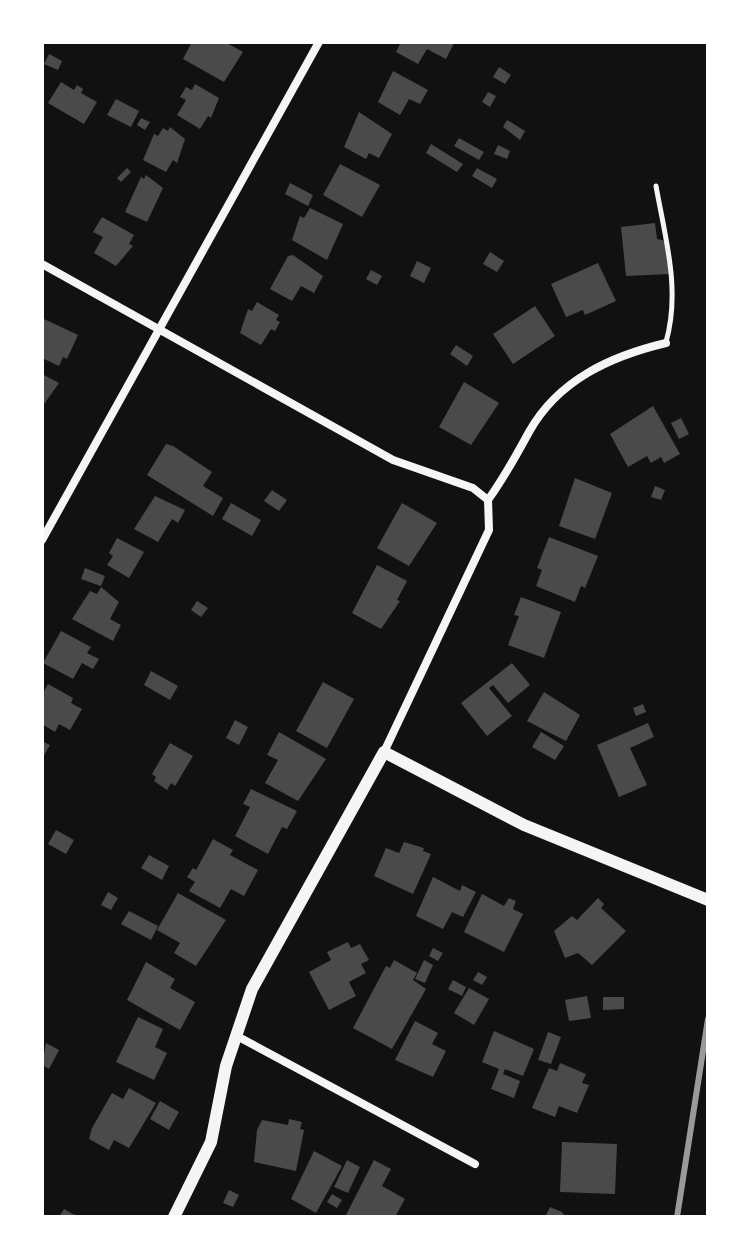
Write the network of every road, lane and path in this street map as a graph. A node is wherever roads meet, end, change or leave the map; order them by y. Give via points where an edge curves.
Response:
1 (319, 42) edge
2 (656, 186) dead end
3 (42, 264) edge
4 (160, 329) junction
5 (666, 343) joint
6 (488, 500) junction
7 (42, 540) edge
8 (384, 752) junction
9 (708, 900) edge
10 (235, 1035) junction
11 (475, 1164) dead end
12 (174, 1217) edge

1 - 4 street
2 - 5 lane via 672,269
3 - 4 street
4 - 6 street via 393,460 473,488
4 - 7 street
5 - 6 street via 609,360 572,383 543,412
6 - 8 street via 489,530
8 - 9 street via 524,825
8 - 10 street via 263,969
10 - 11 street
10 - 12 street via 211,1142

